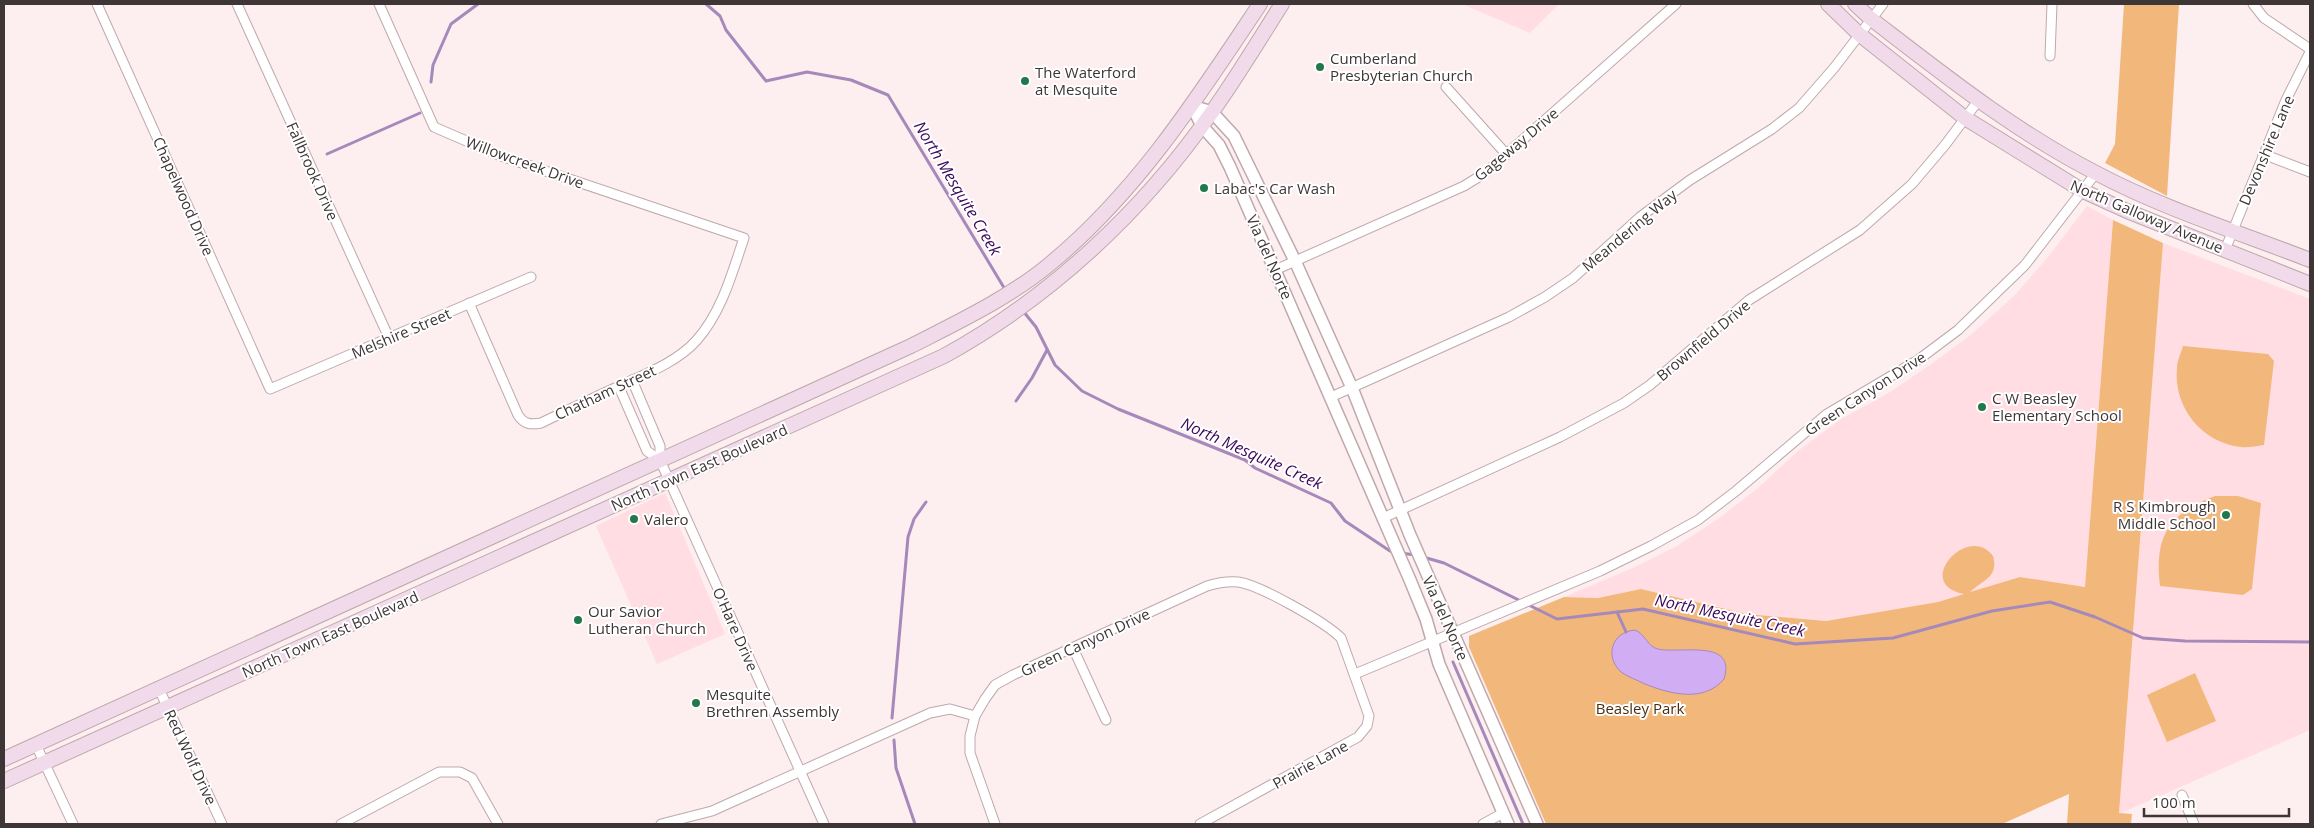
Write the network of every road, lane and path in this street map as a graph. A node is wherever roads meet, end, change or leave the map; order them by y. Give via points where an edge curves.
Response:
1 (97, 4) edge
2 (237, 4) edge
3 (379, 4) edge
4 (1260, 4) edge
5 (1282, 4) edge
6 (1676, 4) edge
7 (1828, 4) edge
8 (1855, 4) edge
9 (1882, 4) edge
10 (2052, 4) edge
11 (2254, 4) edge
12 (1870, 18) junction
13 (1859, 34) junction
14 (2310, 50) edge
15 (2050, 56) dead end
16 (1446, 87) dead end
17 (1978, 101) junction
18 (1192, 106) junction
19 (1212, 112) junction
20 (1965, 118) junction
21 (1202, 126) junction
22 (2263, 154) junction
23 (1507, 155) junction
24 (2310, 172) edge
25 (2096, 173) junction
26 (2083, 191) junction
27 (1088, 231) junction
28 (2232, 232) junction
29 (744, 238) joint
30 (1102, 241) junction
31 (2224, 250) junction
32 (2310, 260) edge
33 (1295, 261) junction
34 (1275, 270) junction
35 (531, 276) dead end
36 (2310, 284) edge
37 (470, 303) junction
38 (389, 338) junction
39 (632, 380) junction
40 (619, 386) junction
41 (1352, 388) junction
42 (270, 389) joint
43 (1331, 398) junction
44 (660, 460) junction
45 (670, 480) junction
46 (1399, 511) junction
47 (1383, 518) junction
48 (490, 538) junction
49 (499, 557) junction
50 (1452, 633) junction
51 (261, 642) junction
52 (1432, 642) junction
53 (1073, 648) junction
54 (269, 662) junction
55 (1355, 674) junction
56 (160, 689) junction
57 (168, 707) junction
58 (975, 716) junction
59 (1106, 720) dead end
60 (36, 746) junction
61 (4, 759) edge
62 (44, 763) junction
63 (800, 771) junction
64 (4, 781) edge
65 (2182, 795) dead end
66 (1503, 813) junction
67 (73, 824) edge
68 (222, 824) edge
69 (341, 824) edge
70 (498, 824) edge
71 (661, 824) edge
72 (824, 824) edge
73 (996, 824) edge
74 (1200, 824) edge
75 (1483, 824) edge
76 (1508, 824) edge
77 (1537, 824) edge
78 (2194, 824) edge

1 - 42 street, Chapelwood Drive
2 - 38 street, Fallbrook Drive
3 - 29 street, Willowcreek Drive via 434,127 501,156
4 - 18 main road, North Town East Boulevard
5 - 19 main road, North Town East Boulevard
6 - 23 street, Gageway Drive
7 - 13 main road, North Galloway Avenue
8 - 12 main road, North Galloway Avenue
9 - 12 street, Meandering Way
10 - 15 street
11 - 14 street via 2264,18
12 - 13 street, Meandering Way
12 - 17 main road, North Galloway Avenue
13 - 20 main road, North Galloway Avenue
13 - 41 street, Meandering Way via 1799,108 1640,217 1573,278 1509,317
14 - 22 street, Devonshire Lane
16 - 23 street
17 - 20 street, Brownfield Drive
17 - 25 main road, North Galloway Avenue
18 - 19 street
18 - 21 street, Via del Norte
18 - 27 main road, North Town East Boulevard via 1134,181
19 - 21 main road, North Town East Boulevard
19 - 33 street, Via del Norte via 1234,136
20 - 26 main road, North Galloway Avenue
20 - 46 street, Brownfield Drive via 1912,184 1860,230 1749,300 1650,385 1624,403 1560,437
21 - 30 main road, North Town East Boulevard via 1127,217
21 - 34 street, Via del Norte via 1219,145
22 - 24 street
22 - 28 street, Devonshire Lane
23 - 33 street, Gageway Drive via 1464,186
25 - 26 street, Green Canyon Drive
25 - 28 main road, North Galloway Avenue
26 - 31 main road, North Galloway Avenue
26 - 50 street, Green Canyon Drive via 2024,265 1958,330 1918,360 1827,414 1736,491 1690,524 1630,557
27 - 30 main road
27 - 44 main road, North Town East Boulevard via 1037,274 980,311 911,346
28 - 31 street, Devonshire Lane
28 - 32 main road, North Galloway Avenue
29 - 39 street, Chatham Street via 724,295 695,341 676,357
30 - 45 main road, North Town East Boulevard via 989,330 944,356
31 - 36 main road, North Galloway Avenue
33 - 34 street, Gageway Drive
33 - 41 street, Via del Norte
34 - 43 street, Via del Norte
35 - 37 street, Melshire Street
37 - 38 street, Melshire Street
37 - 40 street, Chatham Street via 522,422 540,422
38 - 42 street, Melshire Street
39 - 40 street, Chatham Street
39 - 44 street via 660,446
40 - 44 street via 647,451
41 - 43 street, Meandering Way
41 - 46 street, Via del Norte
43 - 47 street, Via del Norte
44 - 45 street, O'Hare Drive
44 - 48 main road, North Town East Boulevard
45 - 49 main road, North Town East Boulevard
45 - 63 street, O'Hare Drive
46 - 47 street, Brownfield Drive
46 - 50 street, Via del Norte
47 - 52 street, Via del Norte
48 - 49 main road
48 - 51 main road, North Town East Boulevard
49 - 54 main road, North Town East Boulevard
50 - 52 street
50 - 77 street, Via del Norte
51 - 54 main road
51 - 56 main road, North Town East Boulevard
52 - 55 street
52 - 66 street, Via del Norte
53 - 55 street, Green Canyon Drive via 1207,586 1239,582 1331,629 1341,638
53 - 58 street, Green Canyon Drive via 996,685
53 - 59 street
54 - 57 main road, North Town East Boulevard
55 - 74 street, Prairie Lane via 1369,716 1367,726 1358,737
56 - 57 street, Red Wolf Drive
56 - 60 main road, North Town East Boulevard
57 - 62 main road, North Town East Boulevard
57 - 68 street, Red Wolf Drive
58 - 63 street via 950,709 930,712
58 - 73 street via 970,753
60 - 61 main road, North Town East Boulevard
60 - 62 street
62 - 64 main road, North Town East Boulevard
62 - 67 street
63 - 71 street via 712,811
63 - 72 street, O'Hare Drive
65 - 78 street
66 - 75 street
66 - 76 street, Via del Norte
69 - 70 street via 439,772 460,772 472,778

